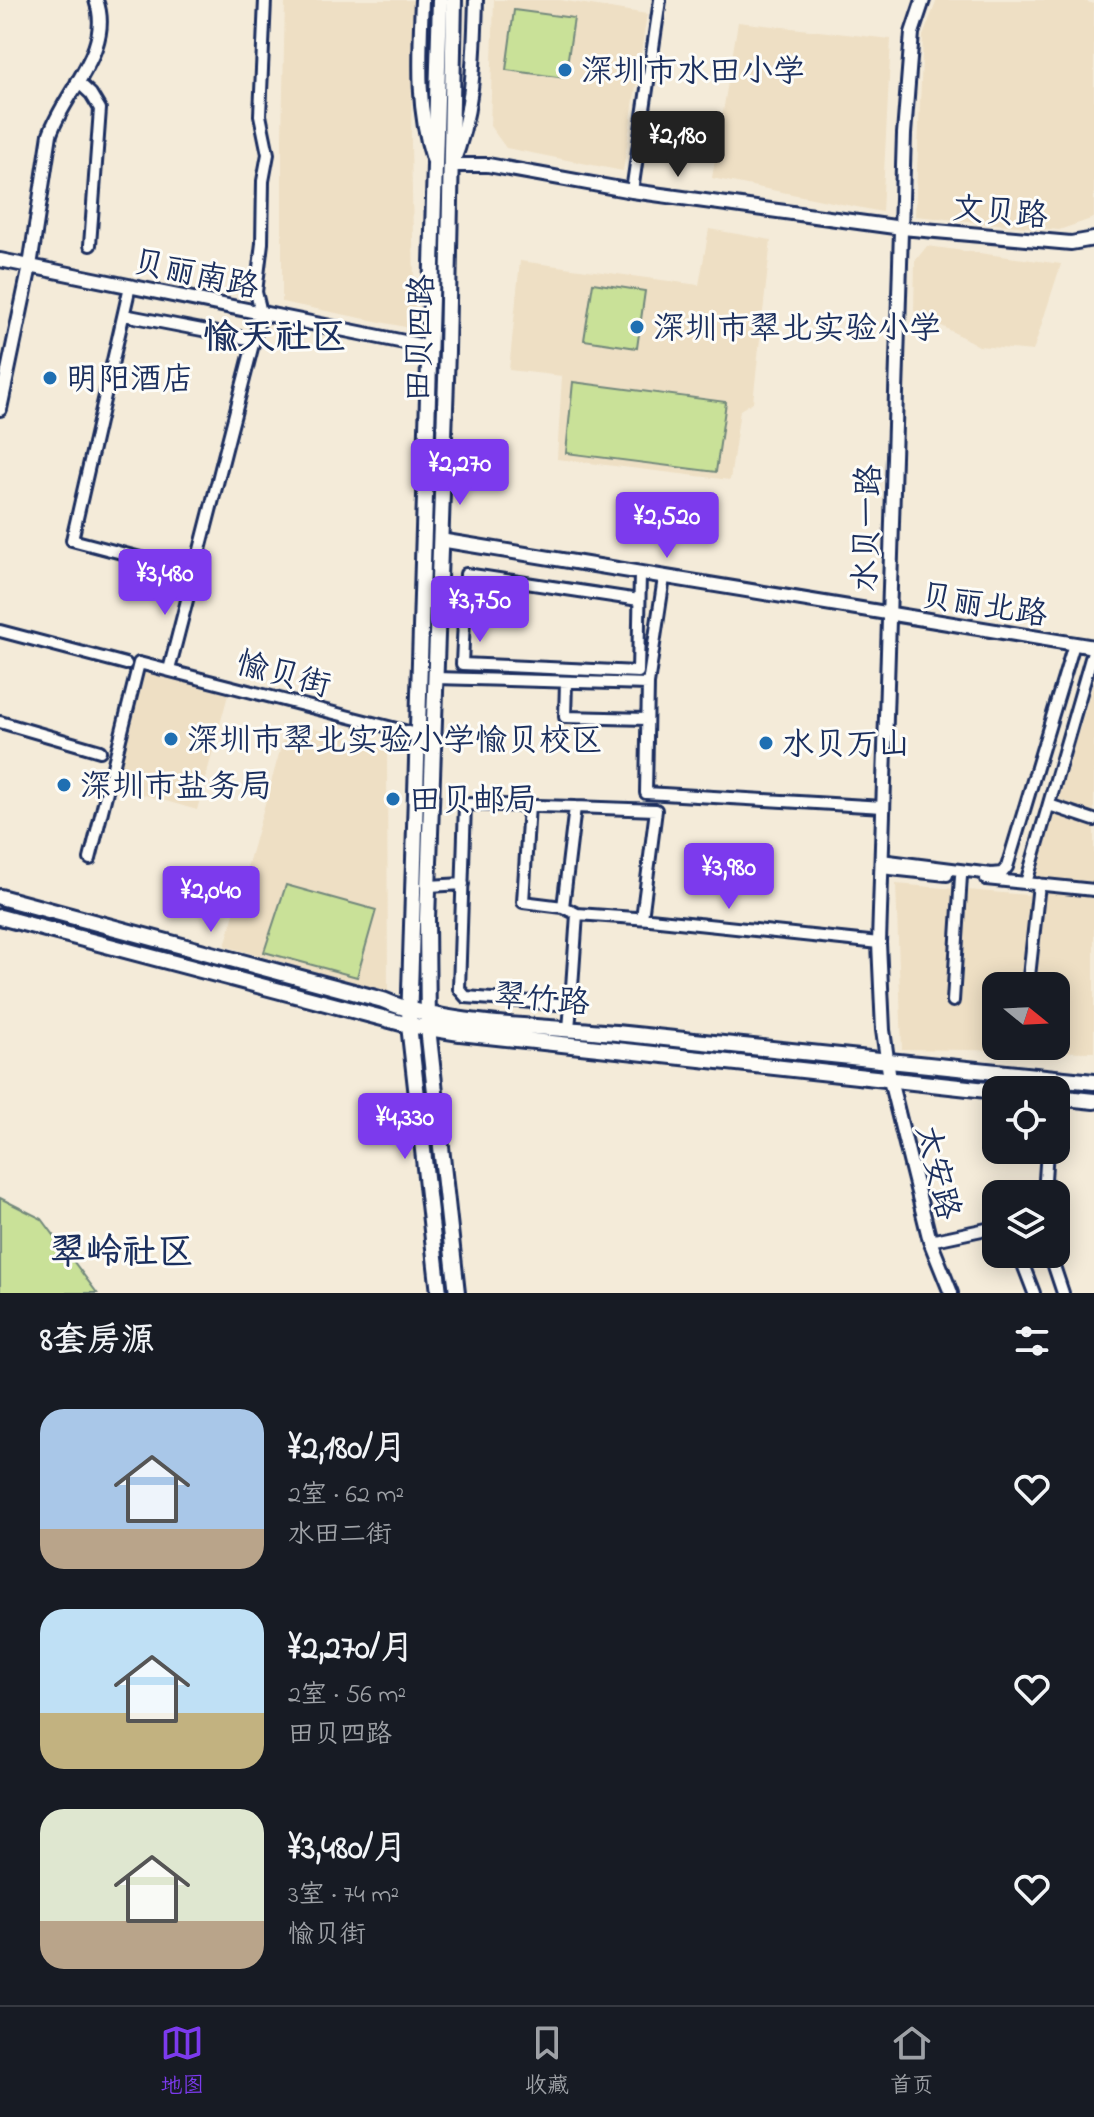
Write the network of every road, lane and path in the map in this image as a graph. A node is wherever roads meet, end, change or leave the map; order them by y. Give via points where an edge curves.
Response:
1 (96, 0) edge
2 (265, 0) edge
3 (422, 0) edge
4 (440, 0) edge
5 (454, 0) edge
6 (476, 0) edge
7 (660, 0) edge
8 (923, 0) edge
9 (77, 81) junction
10 (434, 165) junction
11 (452, 165) junction
12 (632, 191) junction
13 (902, 228) junction
14 (1094, 239) edge
15 (90, 245) dead end
16 (0, 260) edge
17 (30, 266) junction
18 (130, 286) junction
19 (261, 313) junction
20 (124, 315) junction
21 (254, 340) junction
22 (429, 347) junction
23 (0, 409) edge
24 (440, 540) junction
25 (194, 572) junction
26 (640, 574) junction
27 (664, 578) junction
28 (639, 600) junction
29 (889, 615) junction
30 (0, 631) edge
31 (1074, 644) junction
32 (1094, 648) edge
33 (126, 664) dead end
34 (169, 670) junction
35 (435, 678) junction
36 (566, 682) junction
37 (648, 684) junction
38 (647, 719) junction
39 (0, 722) edge
40 (416, 734) junction
41 (100, 751) dead end
42 (529, 805) junction
43 (1049, 805) junction
44 (575, 807) junction
45 (883, 807) junction
46 (1094, 820) edge
47 (90, 859) dead end
48 (881, 864) junction
49 (961, 876) junction
50 (1026, 883) junction
51 (463, 884) junction
52 (1039, 884) junction
53 (429, 886) junction
54 (1094, 890) edge
55 (0, 897) edge
56 (563, 907) junction
57 (577, 914) junction
58 (0, 917) edge
59 (410, 918) junction
60 (642, 918) junction
61 (427, 919) junction
62 (879, 943) junction
63 (1030, 972) edge
64 (953, 1001) dead end
65 (571, 1005) junction
66 (409, 1018) junction
67 (428, 1021) junction
68 (569, 1028) junction
69 (887, 1059) junction
70 (890, 1080) junction
71 (1094, 1082) edge
72 (982, 1090) edge
73 (1070, 1098) edge
74 (1094, 1101) edge
75 (982, 1230) edge
76 (930, 1241) junction
77 (1024, 1268) edge
78 (1055, 1268) edge
79 (439, 1293) edge
80 (457, 1293) edge
81 (951, 1293) edge
82 (1034, 1293) edge
83 (1063, 1293) edge

1 - 9 street via 99,40
2 - 19 street via 260,115 268,154 256,292
3 - 10 street via 422,114
4 - 10 main road, 田贝四路
5 - 11 main road, 田贝四路
6 - 11 street via 471,99
7 - 12 street
8 - 13 street, 水贝一路 via 912,33
9 - 15 street via 100,109
9 - 17 street via 50,134
10 - 22 main road, 田贝四路
11 - 12 street, 文贝路 via 488,165
11 - 24 main road, 田贝四路
12 - 13 street, 文贝路
13 - 14 street, 文贝路 via 1071,243
13 - 29 street, 水贝一路
16 - 17 street, 贝丽南路
17 - 18 street, 贝丽南路
17 - 23 street
18 - 19 street, 贝丽南路
18 - 20 street
19 - 21 street
19 - 22 street, 贝丽南路
20 - 21 street
20 - 25 street via 72,540
21 - 25 street
22 - 40 main road, 田贝四路
24 - 26 street, 贝丽北路
24 - 35 main road, 田贝四路
25 - 34 street
26 - 27 street, 贝丽北路
26 - 28 street
27 - 29 street, 贝丽北路
27 - 37 street
28 - 28 street via 638,672 462,664 466,574
29 - 31 street, 贝丽北路
29 - 45 street, 水贝一路
30 - 33 street
31 - 32 street, 贝丽北路
31 - 48 street via 1002,873
32 - 43 street
34 - 40 street, 愉贝街
34 - 47 street, 愉贝街 via 139,663
35 - 36 street
35 - 53 main road, 田贝四路
36 - 37 street
36 - 38 street via 565,717
37 - 38 street
38 - 45 street via 646,793
39 - 41 street
40 - 59 main road, 田贝四路
42 - 44 street
42 - 51 street via 465,804
42 - 56 street via 523,902
43 - 46 street
43 - 50 street
44 - 56 street
44 - 60 street via 656,810
45 - 48 street, 水贝一路
48 - 49 street
48 - 62 street, 水贝一路
49 - 50 street
49 - 64 street
50 - 52 street
51 - 53 street
51 - 65 street via 459,989 466,997
52 - 54 street
52 - 63 street
53 - 61 main road, 田贝四路
55 - 66 main road, 翠竹路 via 383,1000
56 - 57 street
57 - 60 street
57 - 65 street
58 - 66 main road, 翠竹路
59 - 61 street
59 - 66 main road, 田贝四路
60 - 62 street
61 - 67 main road, 田贝四路
62 - 69 street, 水贝一路
65 - 68 street
66 - 67 main road, 翠竹路
66 - 79 main road, 田贝四路
67 - 68 main road, 翠竹路
67 - 70 main road, 翠竹路
67 - 80 main road, 田贝四路
68 - 69 main road, 翠竹路
69 - 70 street, 太安路
69 - 71 main road, 翠竹路
70 - 72 main road, 翠竹路
70 - 76 street, 太安路
73 - 74 main road
75 - 76 street
76 - 81 street, 太安路
77 - 82 street
78 - 83 street

